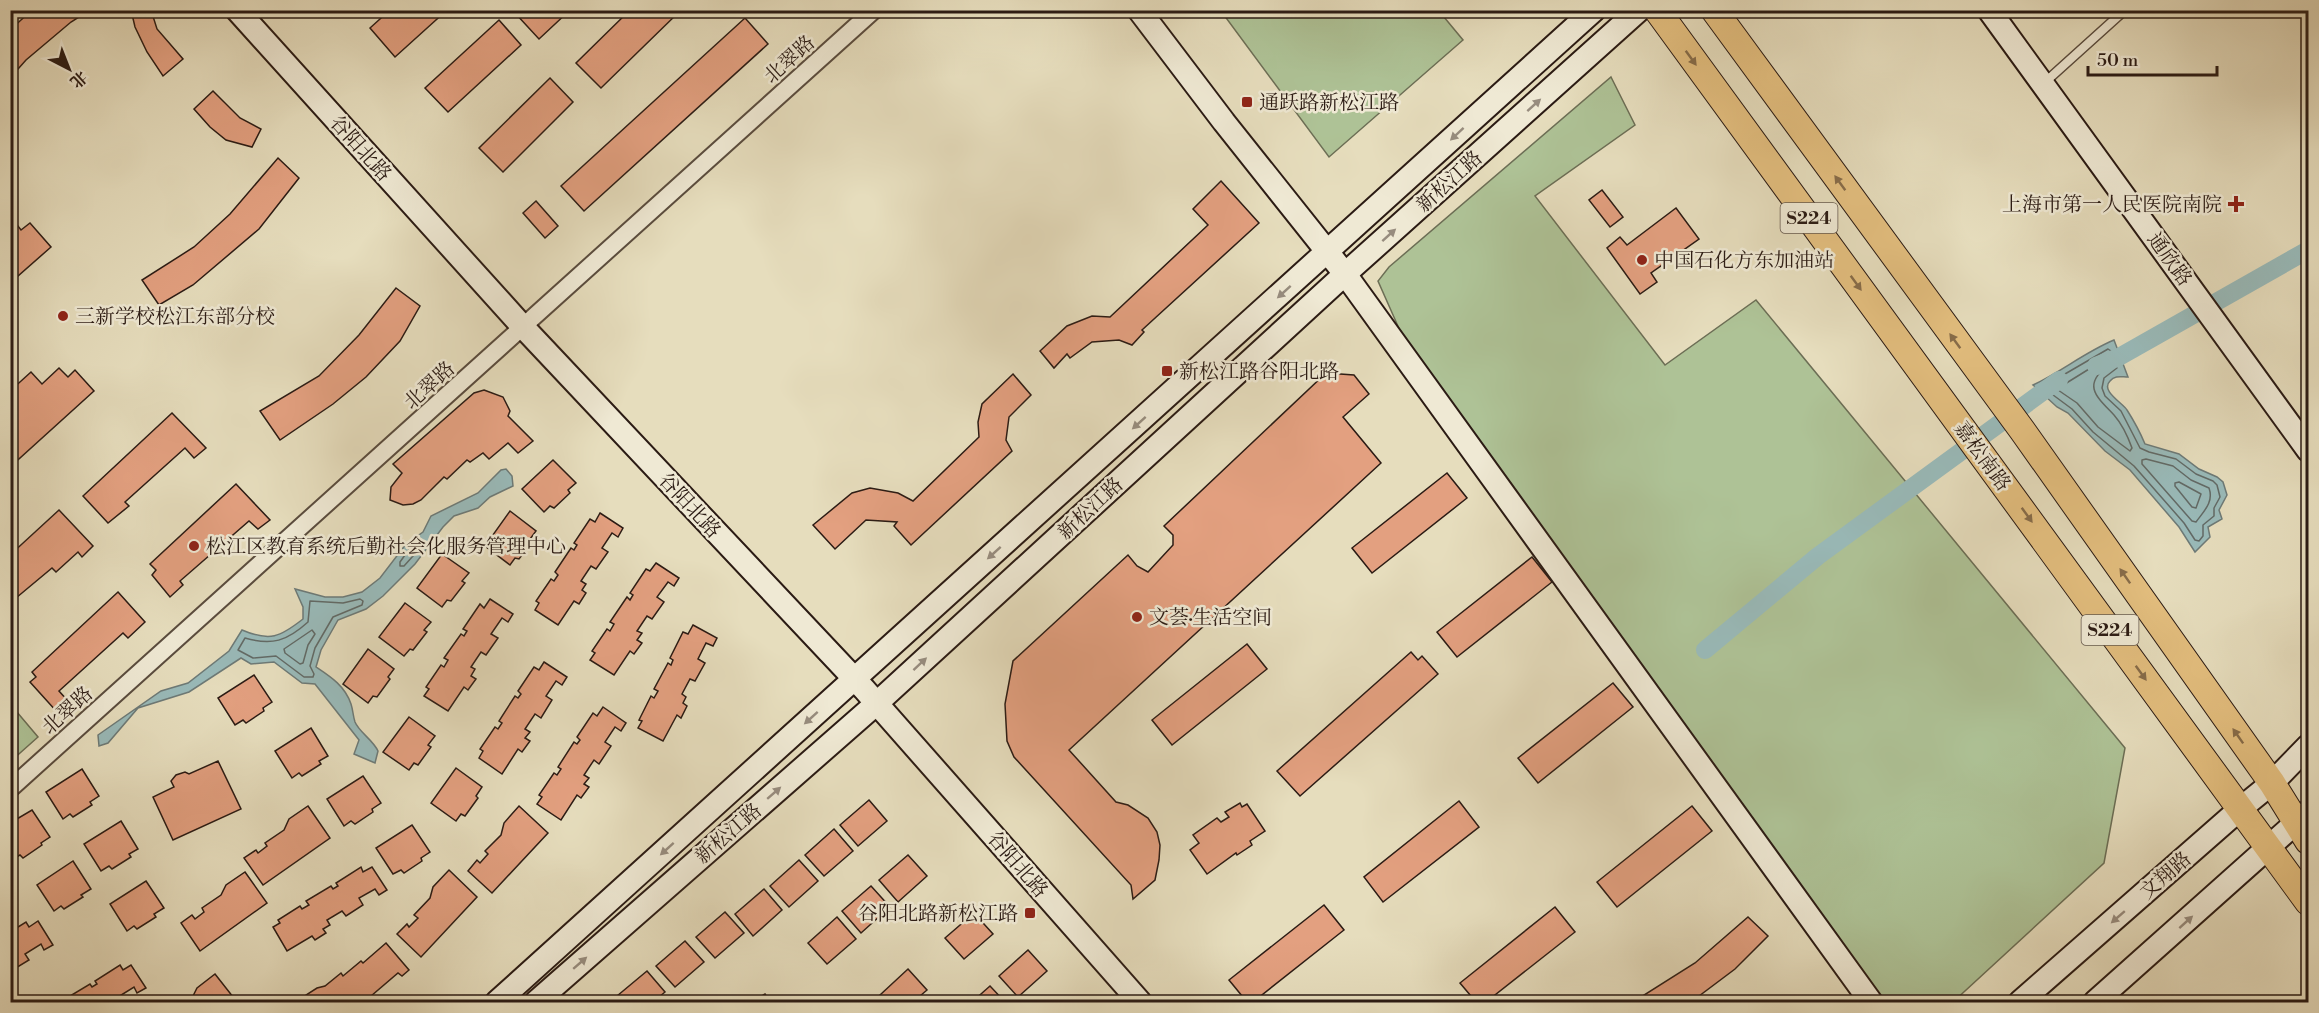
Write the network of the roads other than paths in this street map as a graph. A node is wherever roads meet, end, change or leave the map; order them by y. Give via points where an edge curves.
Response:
1 (237, 10) edge
2 (874, 10) edge
3 (1139, 10) edge
4 (1594, 10) edge
5 (1639, 10) edge
6 (1657, 10) edge
7 (1714, 10) edge
8 (1989, 10) edge
9 (2125, 10) edge
10 (2043, 84) junction
11 (1328, 253) junction
12 (1345, 274) junction
13 (524, 328) junction
14 (2308, 450) edge
15 (855, 679) junction
16 (877, 703) junction
17 (2308, 746) edge
18 (2272, 783) junction
19 (10, 789) edge
20 (2240, 809) junction
21 (2304, 826) edge
22 (2269, 848) junction
23 (2308, 902) edge
24 (497, 1002) edge
25 (536, 1002) edge
26 (1140, 1002) edge
27 (1871, 1002) edge
28 (2020, 1002) edge
29 (2095, 1002) edge

1 - 13 main road, 谷阳北路
2 - 13 street, 北翠路
3 - 11 main road
4 -> 11 main road, 新松江路
12 -> 5 main road, 新松江路
6 -> 20 main road, 嘉松南路 / S224
18 -> 7 main road, S224 via 2022,430
8 - 10 main road, 通欣路
9 - 10 lane
10 - 14 main road, 通欣路
11 - 12 main road
11 -> 15 main road, 新松江路
16 -> 12 main road, 新松江路
12 - 27 main road
13 - 15 main road, 谷阳北路
13 - 19 street, 北翠路
15 - 16 main road, 谷阳北路
15 -> 24 main road, 新松江路
25 -> 16 main road, 新松江路
16 - 26 main road, 谷阳北路
17 - 18 main road, 文翔路
18 - 20 main road, 文翔路
18 - 21 main road, S224
20 - 22 main road, 嘉松南路 / S224
20 -> 28 main road, 文翔路
21 - 22 main road
22 - 23 main road, 嘉松南路 / S224
29 -> 22 main road

